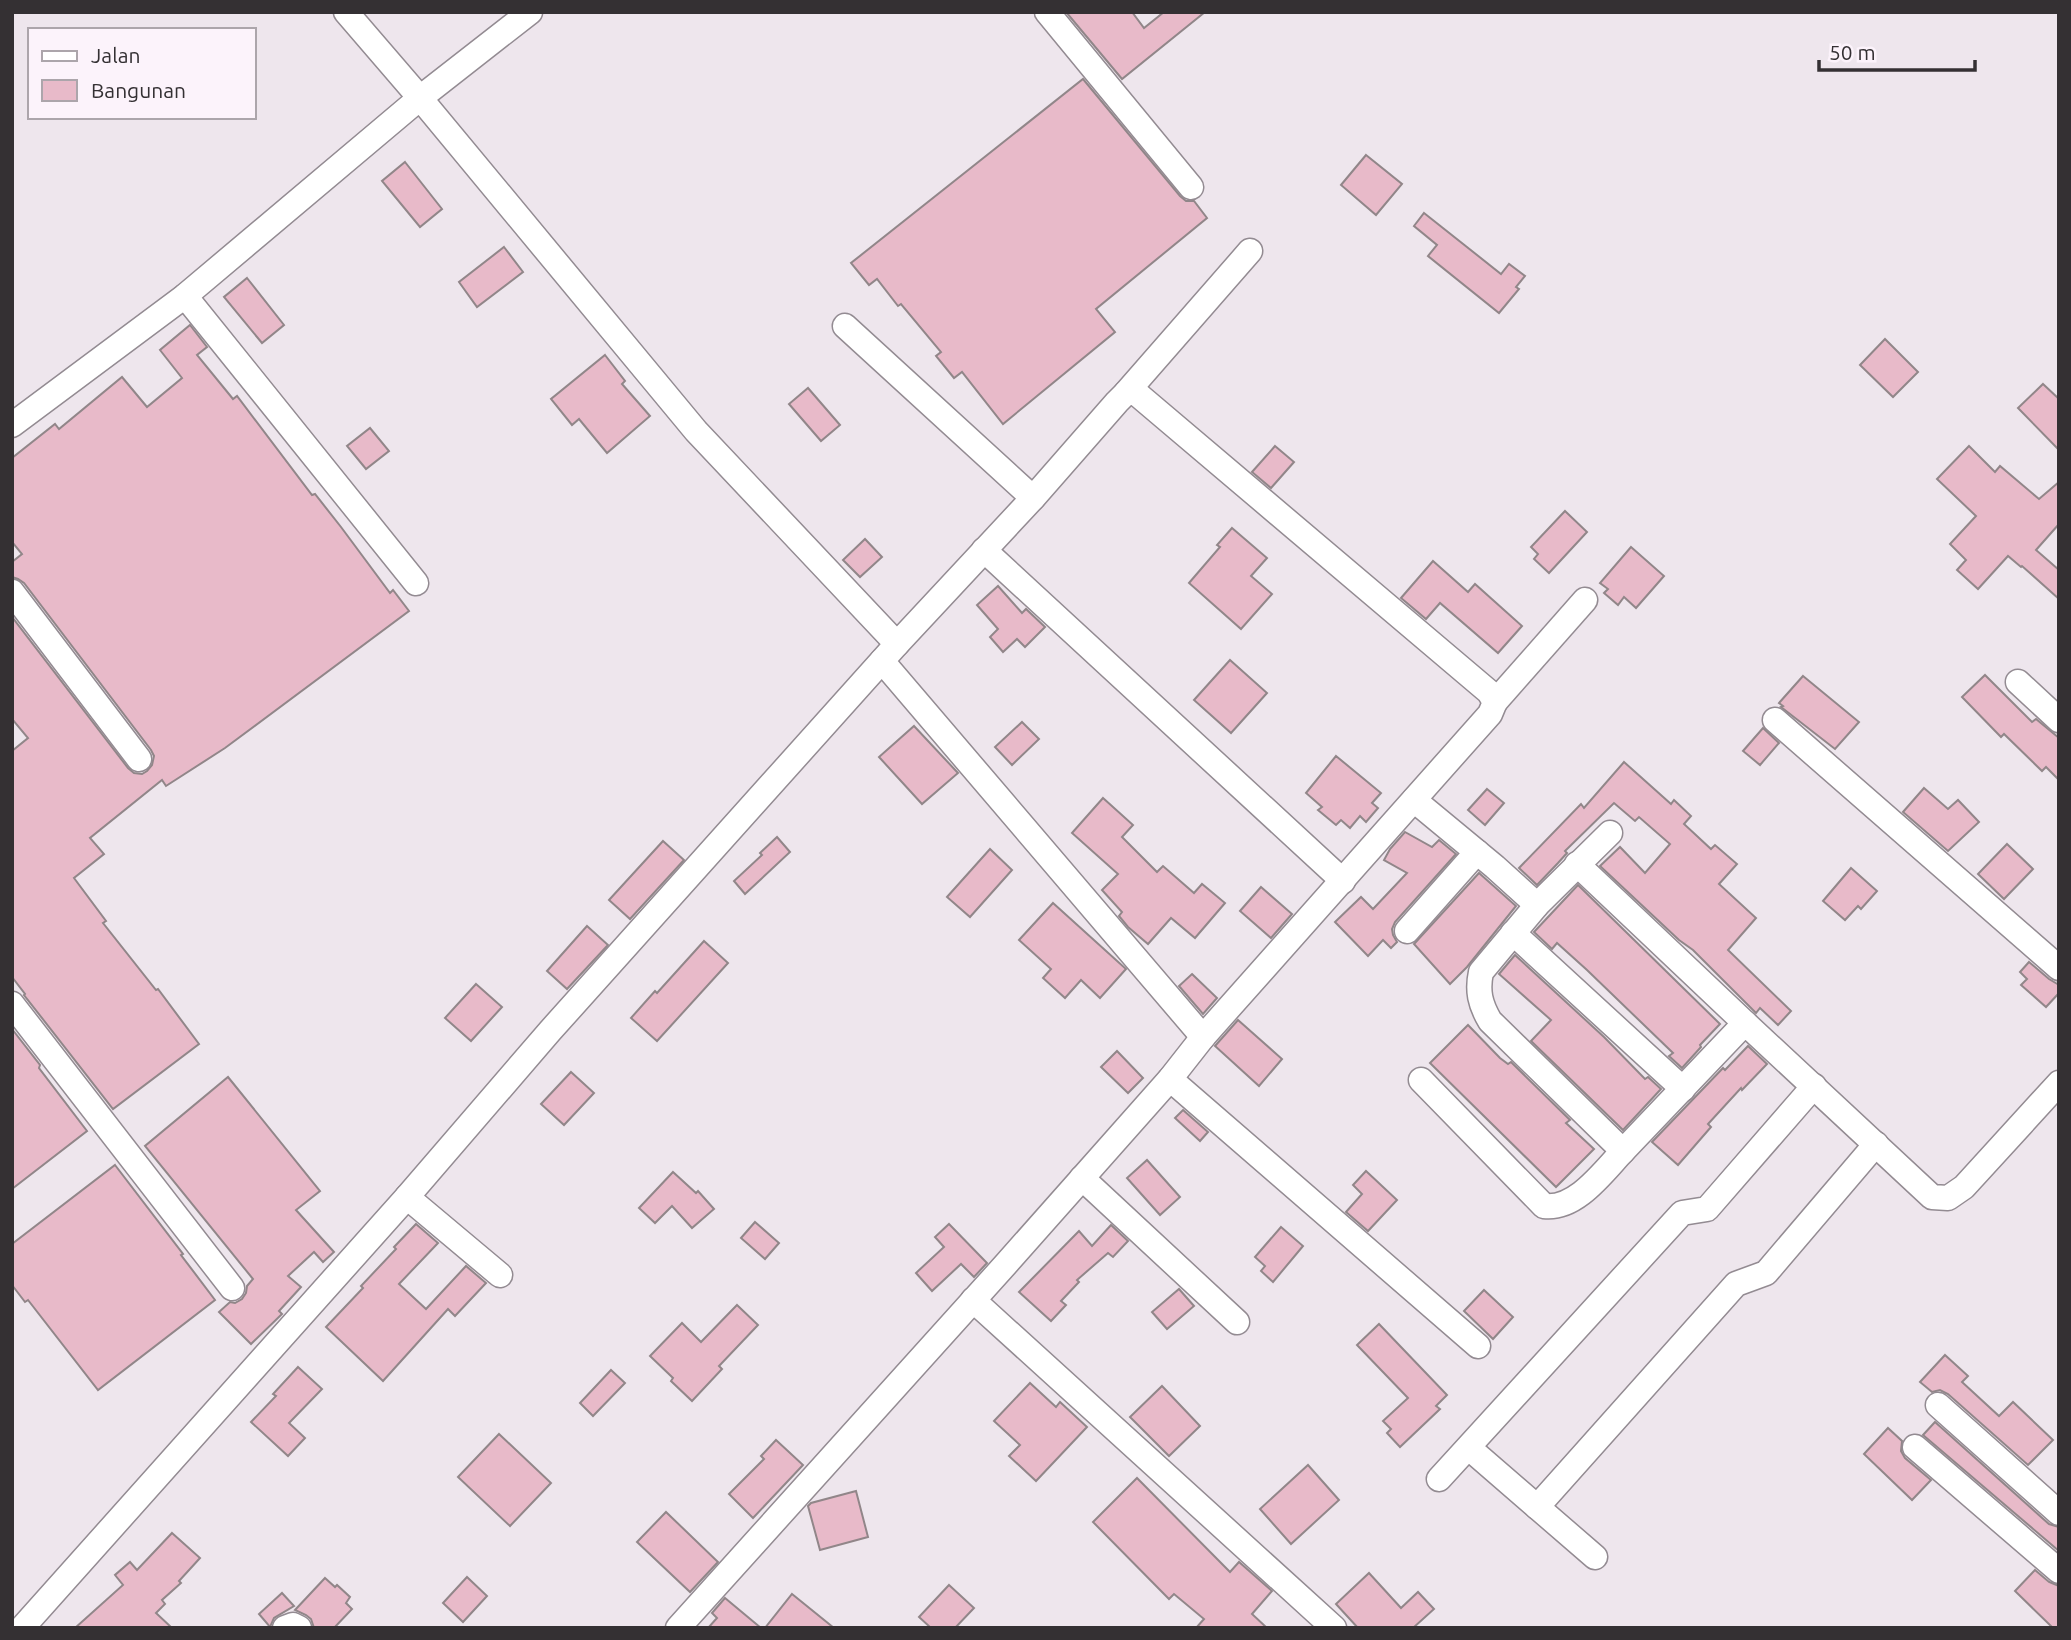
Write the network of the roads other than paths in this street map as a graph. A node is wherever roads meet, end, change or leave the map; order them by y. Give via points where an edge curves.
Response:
1 (346, 12) edge
2 (530, 12) edge
3 (1047, 12) edge
4 (420, 99) junction
5 (1191, 187) dead end
6 (1250, 250) dead end
7 (185, 296) junction
8 (845, 326) dead end
9 (1126, 393) junction
10 (12, 425) edge
11 (1033, 498) junction
12 (985, 550) junction
13 (416, 583) dead end
14 (12, 592) edge
15 (1585, 600) dead end
16 (889, 653) junction
17 (2018, 682) dead end
18 (1495, 702) junction
19 (1775, 720) dead end
20 (2059, 720) edge
21 (139, 759) dead end
22 (1414, 800) junction
23 (1609, 833) dead end
24 (1477, 852) junction
25 (1577, 864) junction
26 (1343, 881) junction
27 (1537, 905) junction
28 (1407, 931) dead end
29 (1513, 933) junction
30 (2059, 968) edge
31 (12, 1004) edge
32 (1745, 1023) junction
33 (1203, 1037) junction
34 (1170, 1079) junction
35 (1421, 1080) dead end
36 (2059, 1083) edge
37 (1814, 1086) junction
38 (1682, 1088) junction
39 (1877, 1144) junction
40 (1623, 1151) junction
41 (1082, 1178) junction
42 (407, 1197) junction
43 (500, 1275) dead end
44 (232, 1288) dead end
45 (973, 1300) junction
46 (1237, 1322) dead end
47 (1478, 1346) dead end
48 (1938, 1405) dead end
49 (1915, 1447) dead end
50 (1469, 1448) junction
51 (1439, 1479) dead end
52 (1537, 1507) junction
53 (2059, 1513) edge
54 (1595, 1557) dead end
55 (2059, 1571) edge
56 (22, 1628) edge
57 (285, 1628) edge
58 (299, 1628) edge
59 (678, 1628) edge
60 (1334, 1628) edge

1 - 4 street
2 - 4 street
3 - 5 street
4 - 7 street
4 - 16 street via 696,431
6 - 9 street
7 - 10 street
7 - 13 street
8 - 11 street
9 - 11 street
9 - 18 street via 1136,393 1489,692
11 - 12 street
12 - 16 street
12 - 26 street
14 - 21 street
15 - 18 street
16 - 33 street
16 - 42 street
17 - 20 street
18 - 22 street via 1490,714
19 - 30 street
22 - 24 street
22 - 26 street
23 - 25 street
24 - 27 street
24 - 28 street
25 - 27 street
25 - 32 street
26 - 33 street
27 - 29 street
29 - 38 street
29 - 40 street via 1480,972 1482,1007 1490,1021
31 - 44 street
32 - 37 street
32 - 38 street
33 - 34 street
34 - 41 street
34 - 47 street
35 - 40 street via 1544,1206 1575,1198
36 - 39 street via 1964,1187 1948,1198 1932,1197
37 - 39 street
37 - 50 street via 1707,1209 1682,1213
38 - 40 street
39 - 52 street via 1766,1273 1736,1284
41 - 45 street
41 - 46 street
42 - 43 street
42 - 56 street
45 - 59 street
45 - 60 street
48 - 53 street
49 - 55 street
50 - 51 street
50 - 52 street
52 - 54 street
57 - 58 street

